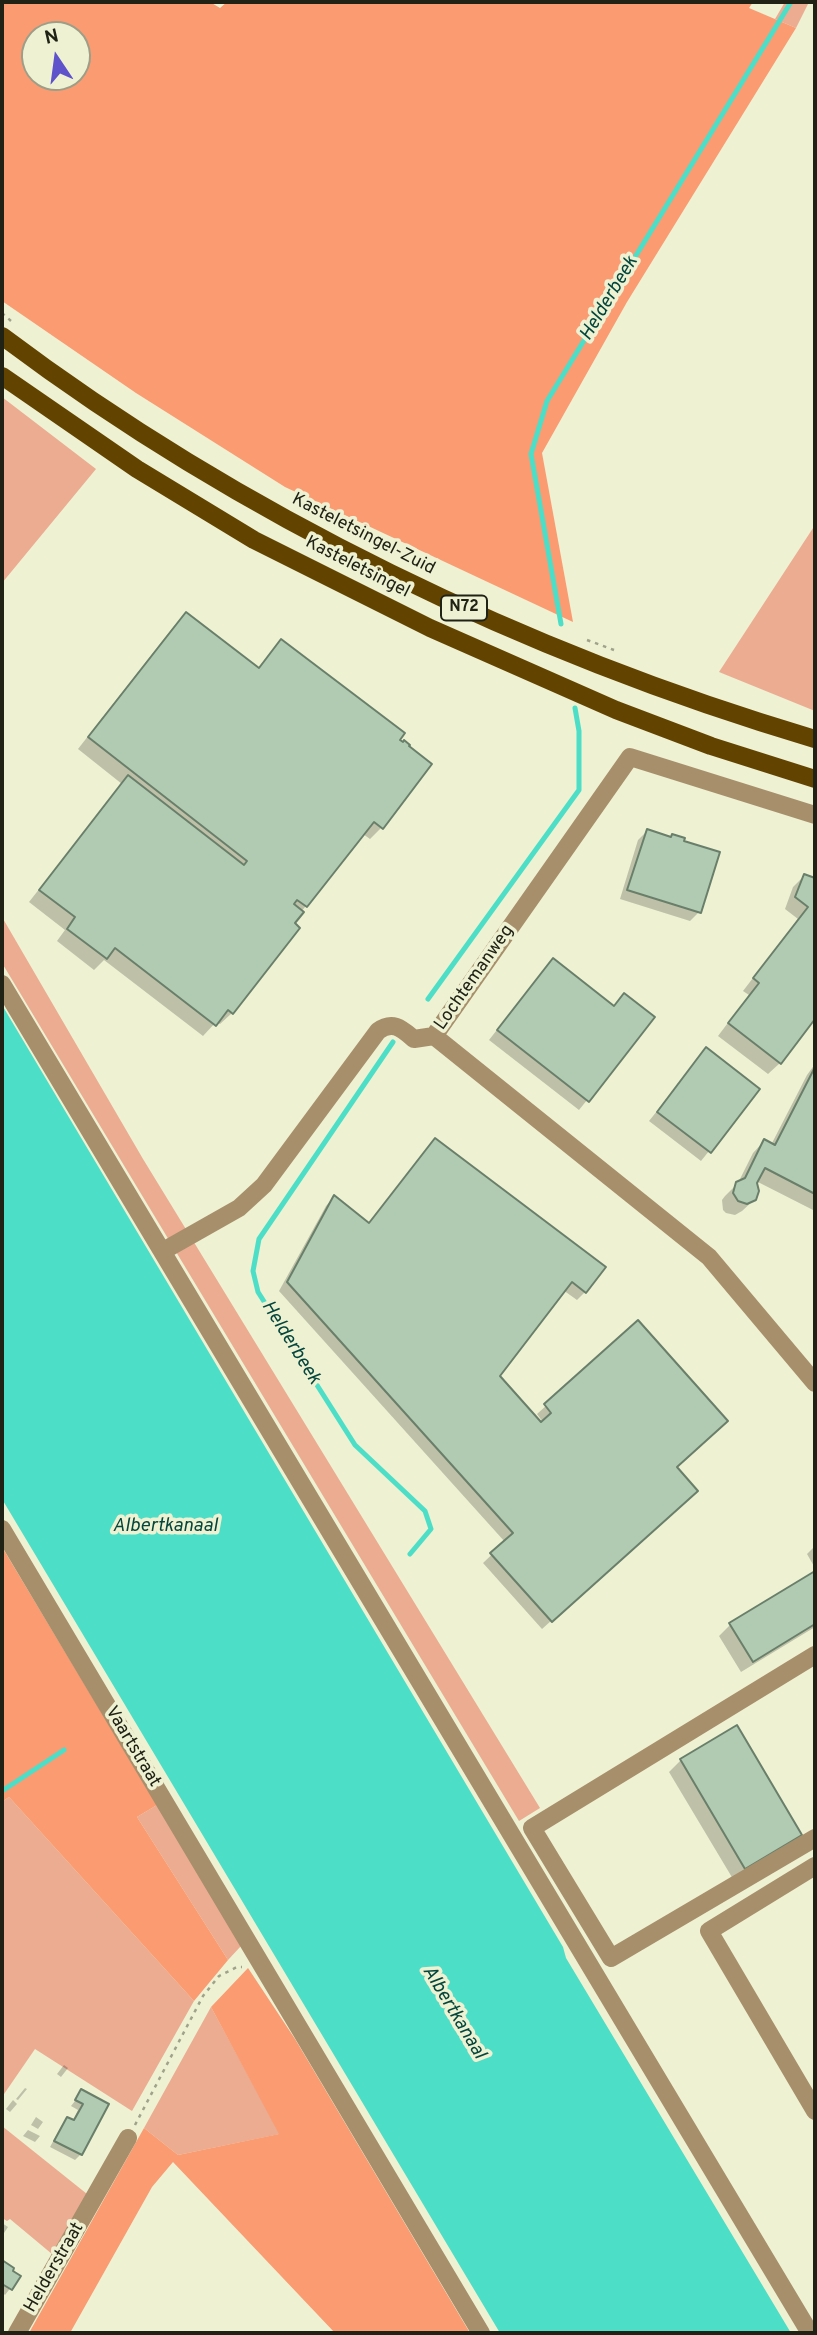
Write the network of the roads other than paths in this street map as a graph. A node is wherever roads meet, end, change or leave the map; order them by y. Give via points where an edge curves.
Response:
1 (2, 336) edge
2 (2, 376) edge
3 (815, 739) edge
4 (815, 779) edge
5 (815, 815) edge
6 (2, 984) edge
7 (434, 1036) junction
8 (163, 1251) junction
9 (815, 1384) edge
10 (2, 1529) edge
11 (815, 1655) edge
12 (815, 1838) edge
13 (815, 1866) edge
14 (815, 2111) edge
15 (128, 2138) road end
16 (17, 2333) edge
17 (481, 2333) edge
18 (810, 2333) edge

1 - 3 main road, Kasteletsingel-Zuid / N72 via 94,401 275,513 448,601 627,676
2 - 4 main road, Kasteletsingel / N72 via 254,540 430,628 616,710
5 - 7 street, Lochtemanweg via 630,757
6 - 8 street
7 - 8 street via 414,1039 396,1025 378,1031 264,1185 239,1208
7 - 9 street, Lochtemanweg via 709,1257
8 - 18 street
10 - 17 street, Vaartstraat
11 - 12 street via 532,1828 611,1958
13 - 14 street via 709,1931
15 - 16 street, Helderstraat

